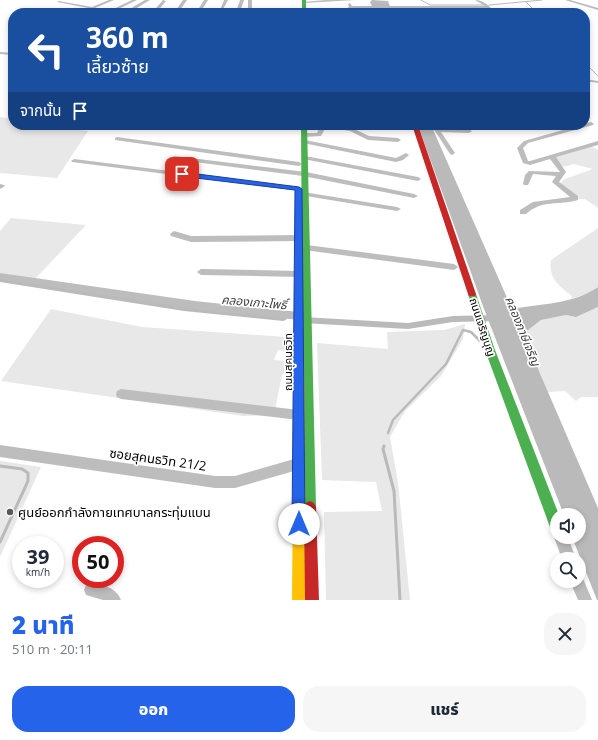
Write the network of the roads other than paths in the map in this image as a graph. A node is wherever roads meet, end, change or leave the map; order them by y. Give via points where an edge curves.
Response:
1 (66, 0) edge
2 (112, 0) edge
3 (135, 0) edge
4 (148, 0) edge
5 (186, 0) edge
6 (344, 0) edge
7 (477, 0) edge
8 (164, 1) dead end
9 (351, 1) edge
10 (417, 4) junction
11 (402, 6) joint
12 (441, 6) joint
13 (302, 7) edge
14 (351, 7) joint
15 (488, 7) joint
16 (92, 8) joint
17 (118, 8) edge
18 (134, 8) edge
19 (158, 8) edge
20 (180, 8) edge
21 (316, 8) edge
22 (419, 8) edge
23 (299, 130) edge
24 (304, 130) edge
25 (321, 130) edge
26 (352, 130) edge
27 (417, 130) edge
28 (438, 130) edge
29 (461, 130) edge
30 (563, 130) edge
31 (469, 131) dead end
32 (305, 138) junction
33 (117, 139) dead end
34 (398, 140) dead end
35 (598, 143) edge
36 (452, 153) dead end
37 (406, 155) dead end
38 (552, 157) junction
39 (174, 158) dead end
40 (74, 161) dead end
41 (303, 169) junction
42 (561, 174) junction
43 (418, 179) dead end
44 (526, 184) dead end
45 (303, 191) junction
46 (414, 196) dead end
47 (397, 209) dead end
48 (524, 212) dead end
49 (174, 234) dead end
50 (299, 238) junction
51 (307, 248) junction
52 (454, 267) dead end
53 (200, 272) dead end
54 (299, 274) junction
55 (0, 276) edge
56 (299, 316) junction
57 (122, 394) dead end
58 (299, 415) junction
59 (0, 451) edge
60 (304, 462) junction
61 (550, 509) edge
62 (581, 588) edge
63 (91, 590) dead end
64 (114, 600) edge
65 (299, 600) edge
66 (312, 600) edge
67 (585, 600) edge

1 - 16 street via 59,2
2 - 16 street
3 - 17 street
4 - 18 street
5 - 20 street
6 - 9 street
6 - 13 street
7 - 15 street
8 - 19 street
9 - 14 street
10 - 11 street
10 - 12 street
10 - 22 street
11 - 14 street
12 - 15 street
13 - 21 street
23 - 41 main road, ถนนสุคนธวิท
24 - 32 main road, ถนนสุคนธวิท
25 - 32 street via 320,135
26 - 34 street via 368,138
27 - 61 main road, ถนนเจริญบุญ via 490,350
28 - 36 street
29 - 31 street
30 - 38 street via 526,142 520,147 527,162
32 - 37 street via 396,160
32 - 41 main road, ถนนสุคนธวิท
33 - 41 street
35 - 38 street
38 - 42 street via 562,170
39 - 41 street
40 - 45 street
41 - 43 street
41 - 45 main road, ถนนสุคนธวิท
41 - 46 street
42 - 44 street via 531,172
42 - 48 street via 555,181 556,184 574,198 536,203 528,206
45 - 47 street
45 - 50 main road, ถนนสุคนธวิท
45 - 51 main road, ถนนสุคนธวิท
49 - 50 street via 191,239
50 - 54 main road, ถนนสุคนธวิท
51 - 52 street
51 - 60 main road, ถนนสุคนธวิท
53 - 54 street
54 - 56 main road, ถนนสุคนธวิท
55 - 56 street via 195,305
56 - 58 main road, ถนนสุคนธวิท
57 - 58 street
58 - 60 main road, ถนนสุคนธวิท
59 - 60 street, ซอยสุคนธวิท 21/2 via 222,482 235,482
60 - 65 main road, ถนนสุคนธวิท
60 - 66 main road, ถนนสุคนธวิท
62 - 67 street
63 - 64 street via 106,593

